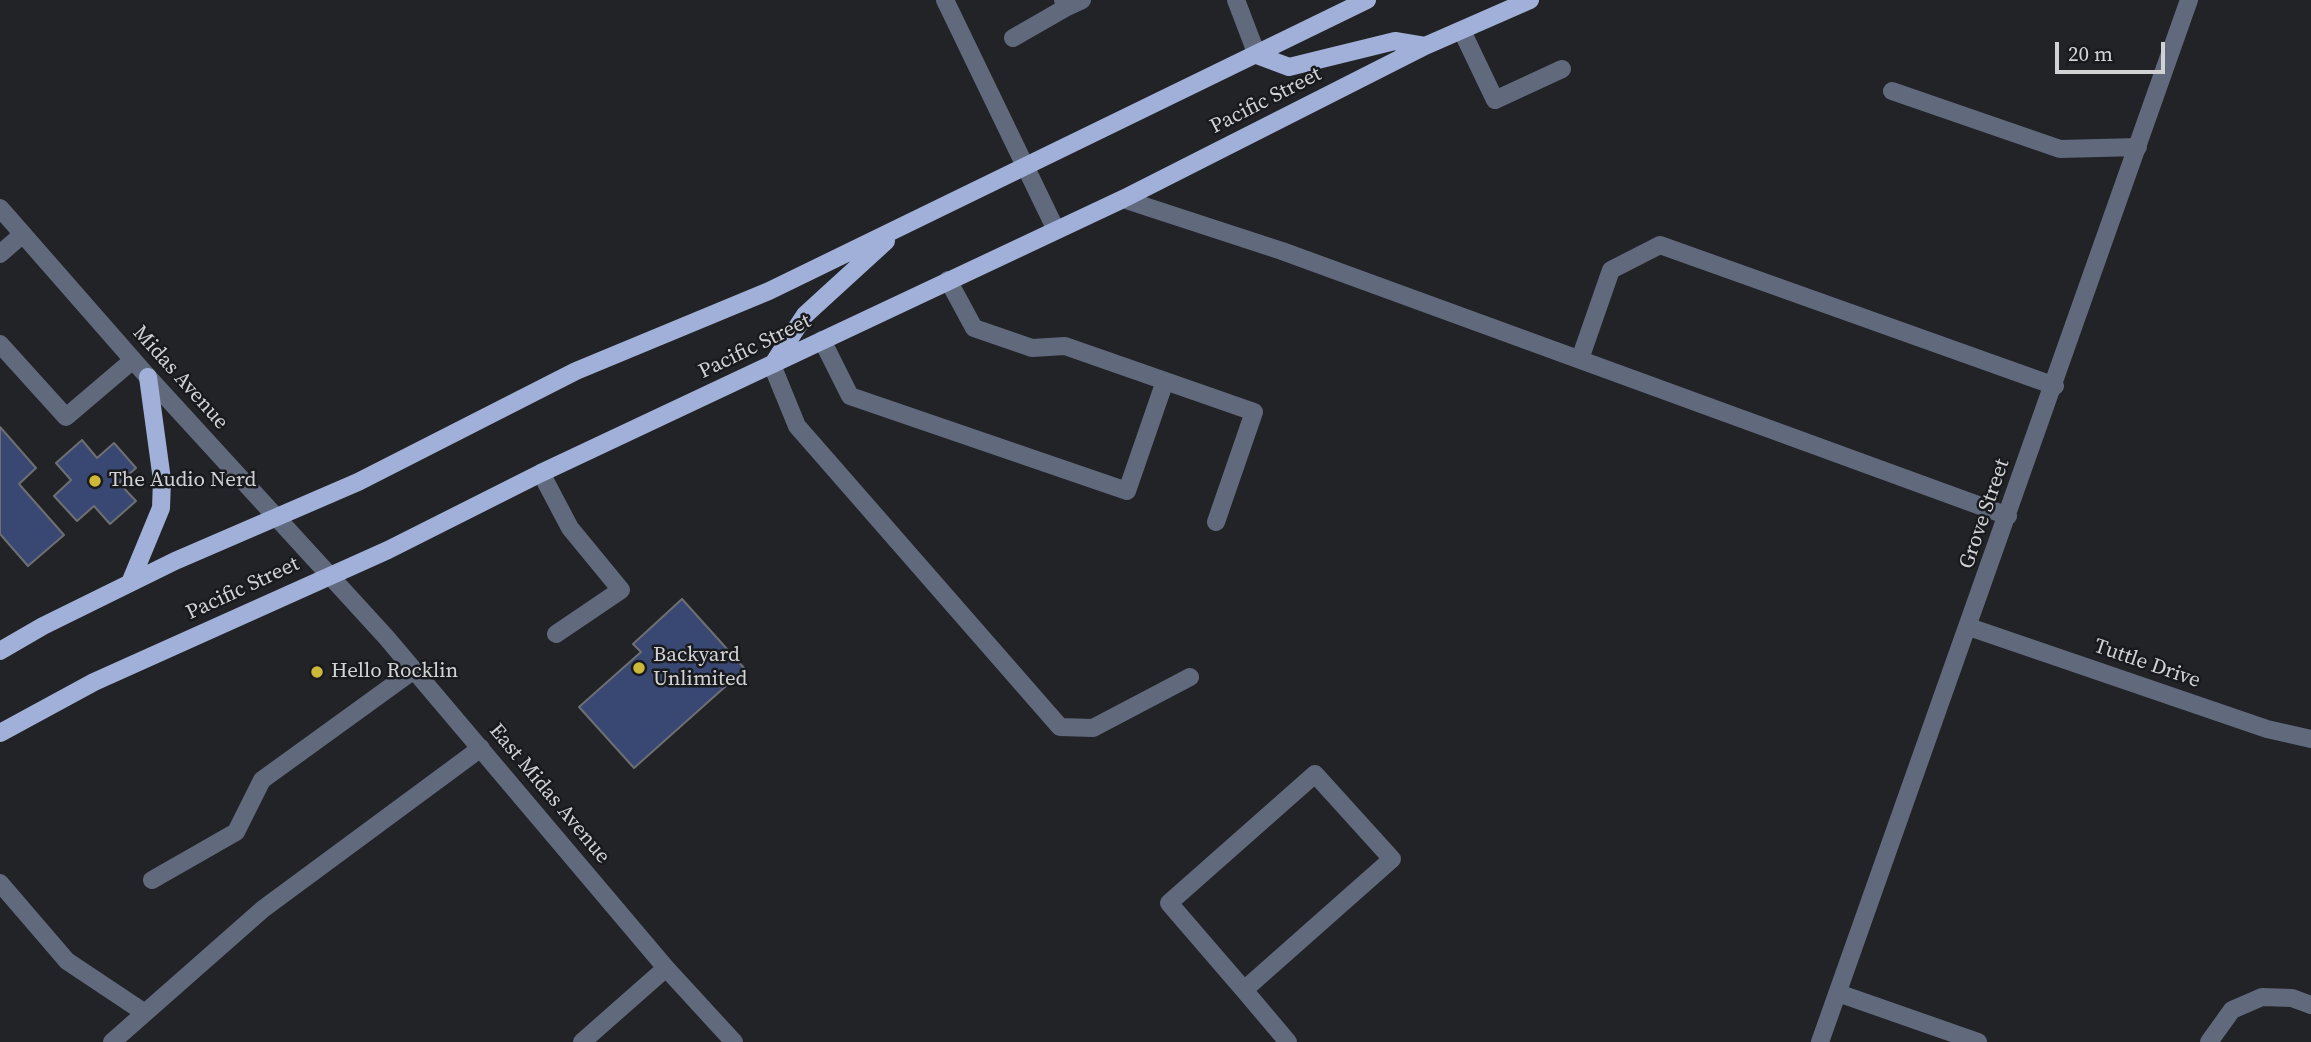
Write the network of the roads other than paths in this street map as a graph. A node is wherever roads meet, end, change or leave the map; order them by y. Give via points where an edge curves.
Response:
1 (944, 0) edge
2 (1236, 0) edge
3 (1367, 0) edge
4 (1530, 0) edge
5 (2189, 0) edge
6 (1071, 2) edge
7 (1462, 31) junction
8 (1013, 37) dead end
9 (1425, 46) junction
10 (1257, 55) junction
11 (1562, 69) dead end
12 (1892, 91) dead end
13 (2138, 147) junction
14 (1027, 167) junction
15 (1123, 198) junction
16 (0, 208) edge
17 (898, 229) junction
18 (1056, 230) junction
19 (23, 234) junction
20 (0, 254) edge
21 (948, 279) junction
22 (822, 340) junction
23 (0, 344) edge
24 (1580, 359) junction
25 (133, 360) junction
26 (772, 365) junction
27 (148, 377) junction
28 (1165, 381) junction
29 (2055, 386) junction
30 (541, 473) junction
31 (2008, 516) junction
32 (278, 518) junction
33 (1216, 522) dead end
34 (329, 575) junction
35 (130, 583) junction
36 (1969, 627) junction
37 (556, 634) dead end
38 (0, 651) edge
39 (414, 670) junction
40 (1190, 677) dead end
41 (0, 733) edge
42 (2311, 738) edge
43 (481, 748) junction
44 (152, 880) dead end
45 (0, 883) edge
46 (666, 968) junction
47 (1244, 990) junction
48 (1839, 993) junction
49 (2311, 1005) edge
50 (145, 1013) junction
51 (1937, 1035) edge
52 (112, 1042) edge
53 (582, 1042) edge
54 (734, 1042) edge
55 (1288, 1042) edge
56 (1820, 1042) edge
57 (1979, 1042) edge
58 (2209, 1042) edge

1 - 14 street
2 - 10 street
3 - 10 main road
4 - 7 main road, Pacific Street
5 - 13 street, Grove Street
6 - 8 street
7 - 9 main road, Pacific Street
7 - 11 street via 1495,100
9 - 10 main road via 1395,41 1289,67
9 - 15 main road, Pacific Street
10 - 14 main road
12 - 13 street via 2060,149
13 - 29 street, Grove Street
14 - 17 main road
14 - 18 street
15 - 18 main road, Pacific Street
15 - 24 street
16 - 19 street, Midas Avenue
17 - 26 main road via 805,315
17 - 32 main road via 769,291 576,371
18 - 21 main road, Pacific Street
19 - 20 street
19 - 25 street, Midas Avenue
21 - 22 main road, Pacific Street
21 - 28 street via 974,328 1032,348 1065,346
22 - 26 main road, Pacific Street
22 - 28 street via 850,396 1127,491
23 - 25 street via 66,417
24 - 29 street via 1611,270 1660,245
24 - 31 street
25 - 27 street, Midas Avenue
26 - 30 main road, Pacific Street
26 - 40 street via 797,426 1060,727 1093,728
27 - 32 street, Midas Avenue
27 - 35 main road via 162,508
28 - 33 street via 1254,412
29 - 31 street, Grove Street
30 - 34 main road, Pacific Street
30 - 37 street via 570,528 621,590
31 - 36 street, Grove Street
32 - 34 street, Midas Avenue
32 - 35 main road
34 - 39 street, East Midas Avenue
34 - 41 main road, Pacific Street via 94,682
35 - 38 main road
36 - 42 street, Tuttle Drive via 2267,729
36 - 48 street, Grove Street
39 - 43 street, East Midas Avenue
39 - 44 street via 262,780 236,832
43 - 46 street, East Midas Avenue
43 - 50 street via 263,909
45 - 50 street via 67,961
46 - 53 street
46 - 54 street, East Midas Avenue
47 - 47 street via 1169,903 1315,774 1392,859
47 - 55 street
48 - 51 street
48 - 56 street, Grove Street
49 - 58 street via 2292,998 2262,998 2232,1010
50 - 52 street
51 - 57 street

